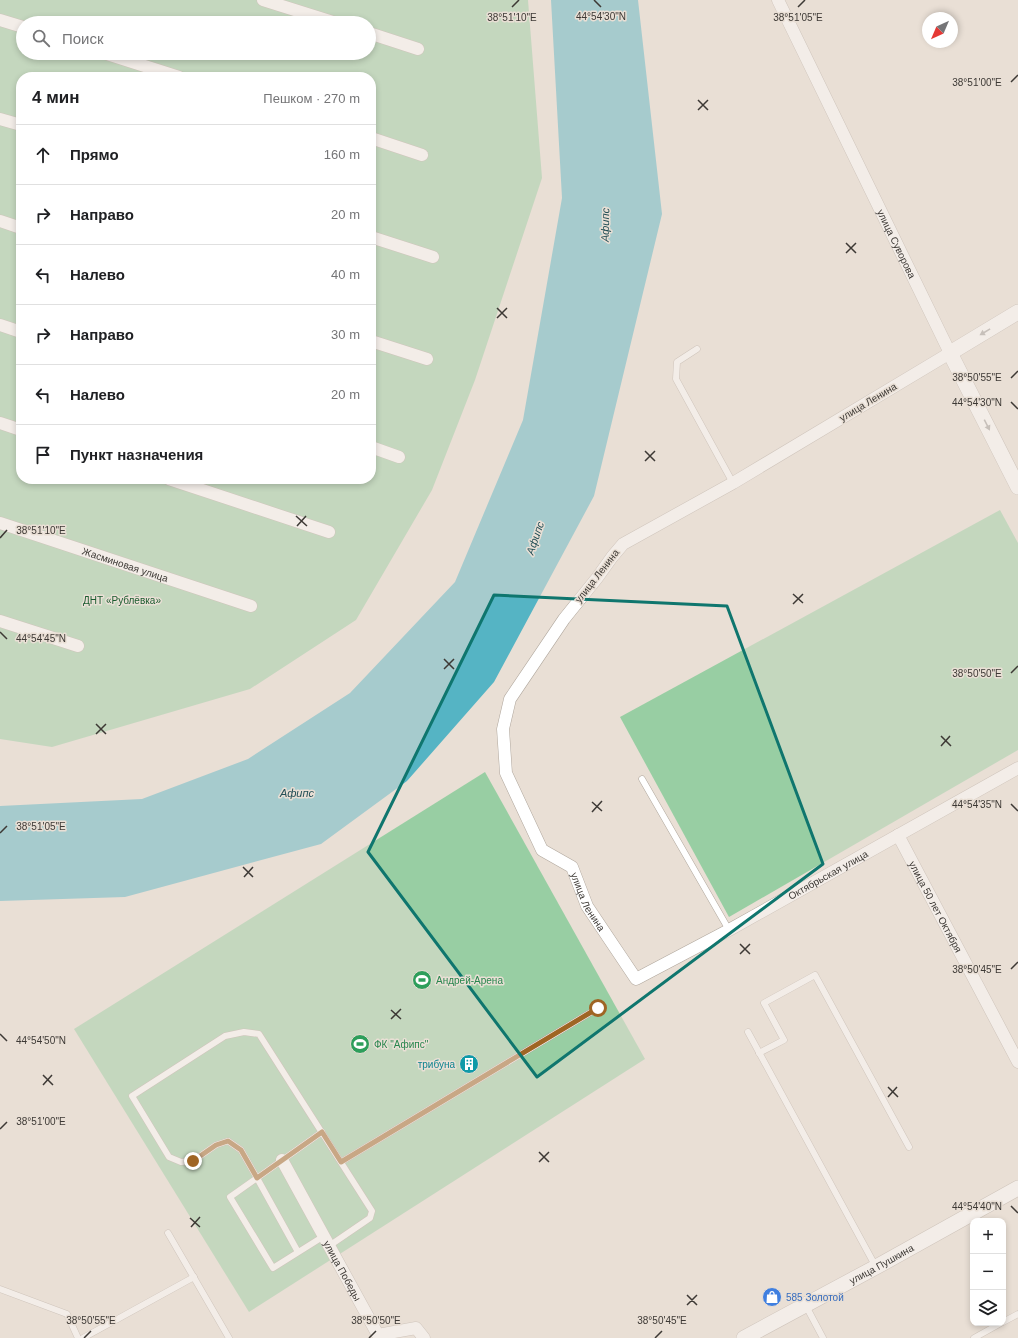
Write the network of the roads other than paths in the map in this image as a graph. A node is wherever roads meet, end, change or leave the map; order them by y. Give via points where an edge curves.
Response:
1 (263, 0) edge
2 (778, 0) edge
3 (314, 16) edge
4 (0, 20) edge
5 (16, 25) edge
6 (376, 35) edge
7 (418, 49) dead end
8 (126, 60) edge
9 (163, 72) edge
10 (0, 119) edge
11 (16, 124) edge
12 (376, 140) edge
13 (422, 155) dead end
14 (0, 221) edge
15 (16, 226) edge
16 (376, 240) edge
17 (433, 257) dead end
18 (1018, 312) edge
19 (0, 325) edge
20 (16, 330) edge
21 (376, 343) edge
22 (697, 348) dead end
23 (950, 353) junction
24 (427, 359) dead end
25 (0, 423) edge
26 (16, 428) edge
27 (376, 449) edge
28 (399, 456) dead end
29 (184, 484) edge
30 (733, 484) junction
31 (1018, 487) edge
32 (0, 523) edge
33 (328, 532) dead end
34 (251, 606) dead end
35 (0, 621) edge
36 (78, 646) dead end
37 (1018, 768) edge
38 (642, 779) dead end
39 (898, 835) junction
40 (729, 930) junction
41 (636, 979) joint
42 (598, 1008) dead end
43 (748, 1032) dead end
44 (759, 1054) junction
45 (1018, 1062) edge
46 (322, 1132) junction
47 (909, 1147) dead end
48 (282, 1160) junction
49 (341, 1162) junction
50 (257, 1178) junction
51 (1018, 1188) edge
52 (168, 1233) dead end
53 (326, 1241) junction
54 (298, 1252) junction
55 (876, 1267) junction
56 (194, 1277) junction
57 (0, 1289) edge
58 (806, 1304) junction
59 (1018, 1314) edge
60 (1006, 1321) edge
61 (996, 1326) edge
62 (78, 1338) edge
63 (83, 1338) edge
64 (229, 1338) edge
65 (424, 1338) edge
66 (744, 1338) edge
67 (823, 1338) edge
68 (974, 1338) edge

1 - 3 street
2 - 23 street, улица Суворова
4 - 5 street
6 - 7 street
8 - 9 street
10 - 11 street
12 - 13 street
14 - 15 street
16 - 17 street
18 -> 23 street, улица Ленина
19 - 20 street
21 - 24 street
22 - 30 lane via 677,362 676,379
23 - 30 street, улица Ленина
23 -> 31 street, улица Суворова
25 - 26 street
27 - 28 street
29 - 33 street
30 - 41 street, улица Ленина via 623,544 564,619 510,699 503,729 506,773 542,850 572,867 587,906
32 - 34 street, Жасминовая улица
35 - 36 street
37 - 39 street, Октябрьская улица
38 - 40 lane
39 - 40 street, Октябрьская улица
39 - 45 street, улица 50 лет Октября
40 - 41 street, Октябрьская улица
42 - 49 lane
43 - 44 lane
44 - 47 lane via 784,1040 764,1003 815,975
44 - 55 lane
46 - 48 lane
46 - 49 lane
46 - 50 lane via 259,1034 244,1032 225,1036 132,1096 169,1157 181,1162 193,1161 216,1145 228,1141 241,1150
48 - 50 lane
48 - 53 street, улица Победы
49 - 53 lane via 372,1211 370,1218
50 - 54 lane
50 - 54 lane via 230,1196 273,1268
51 - 55 street, улица Пушкина
52 - 56 lane
53 - 54 lane
53 - 65 street, улица Победы via 378,1335 416,1328
55 - 58 street, улица Пушкина
56 - 63 lane
56 - 64 lane
57 - 62 lane via 67,1314
58 - 66 street, улица Пушкина
58 - 67 lane
59 - 60 lane
61 - 68 lane

